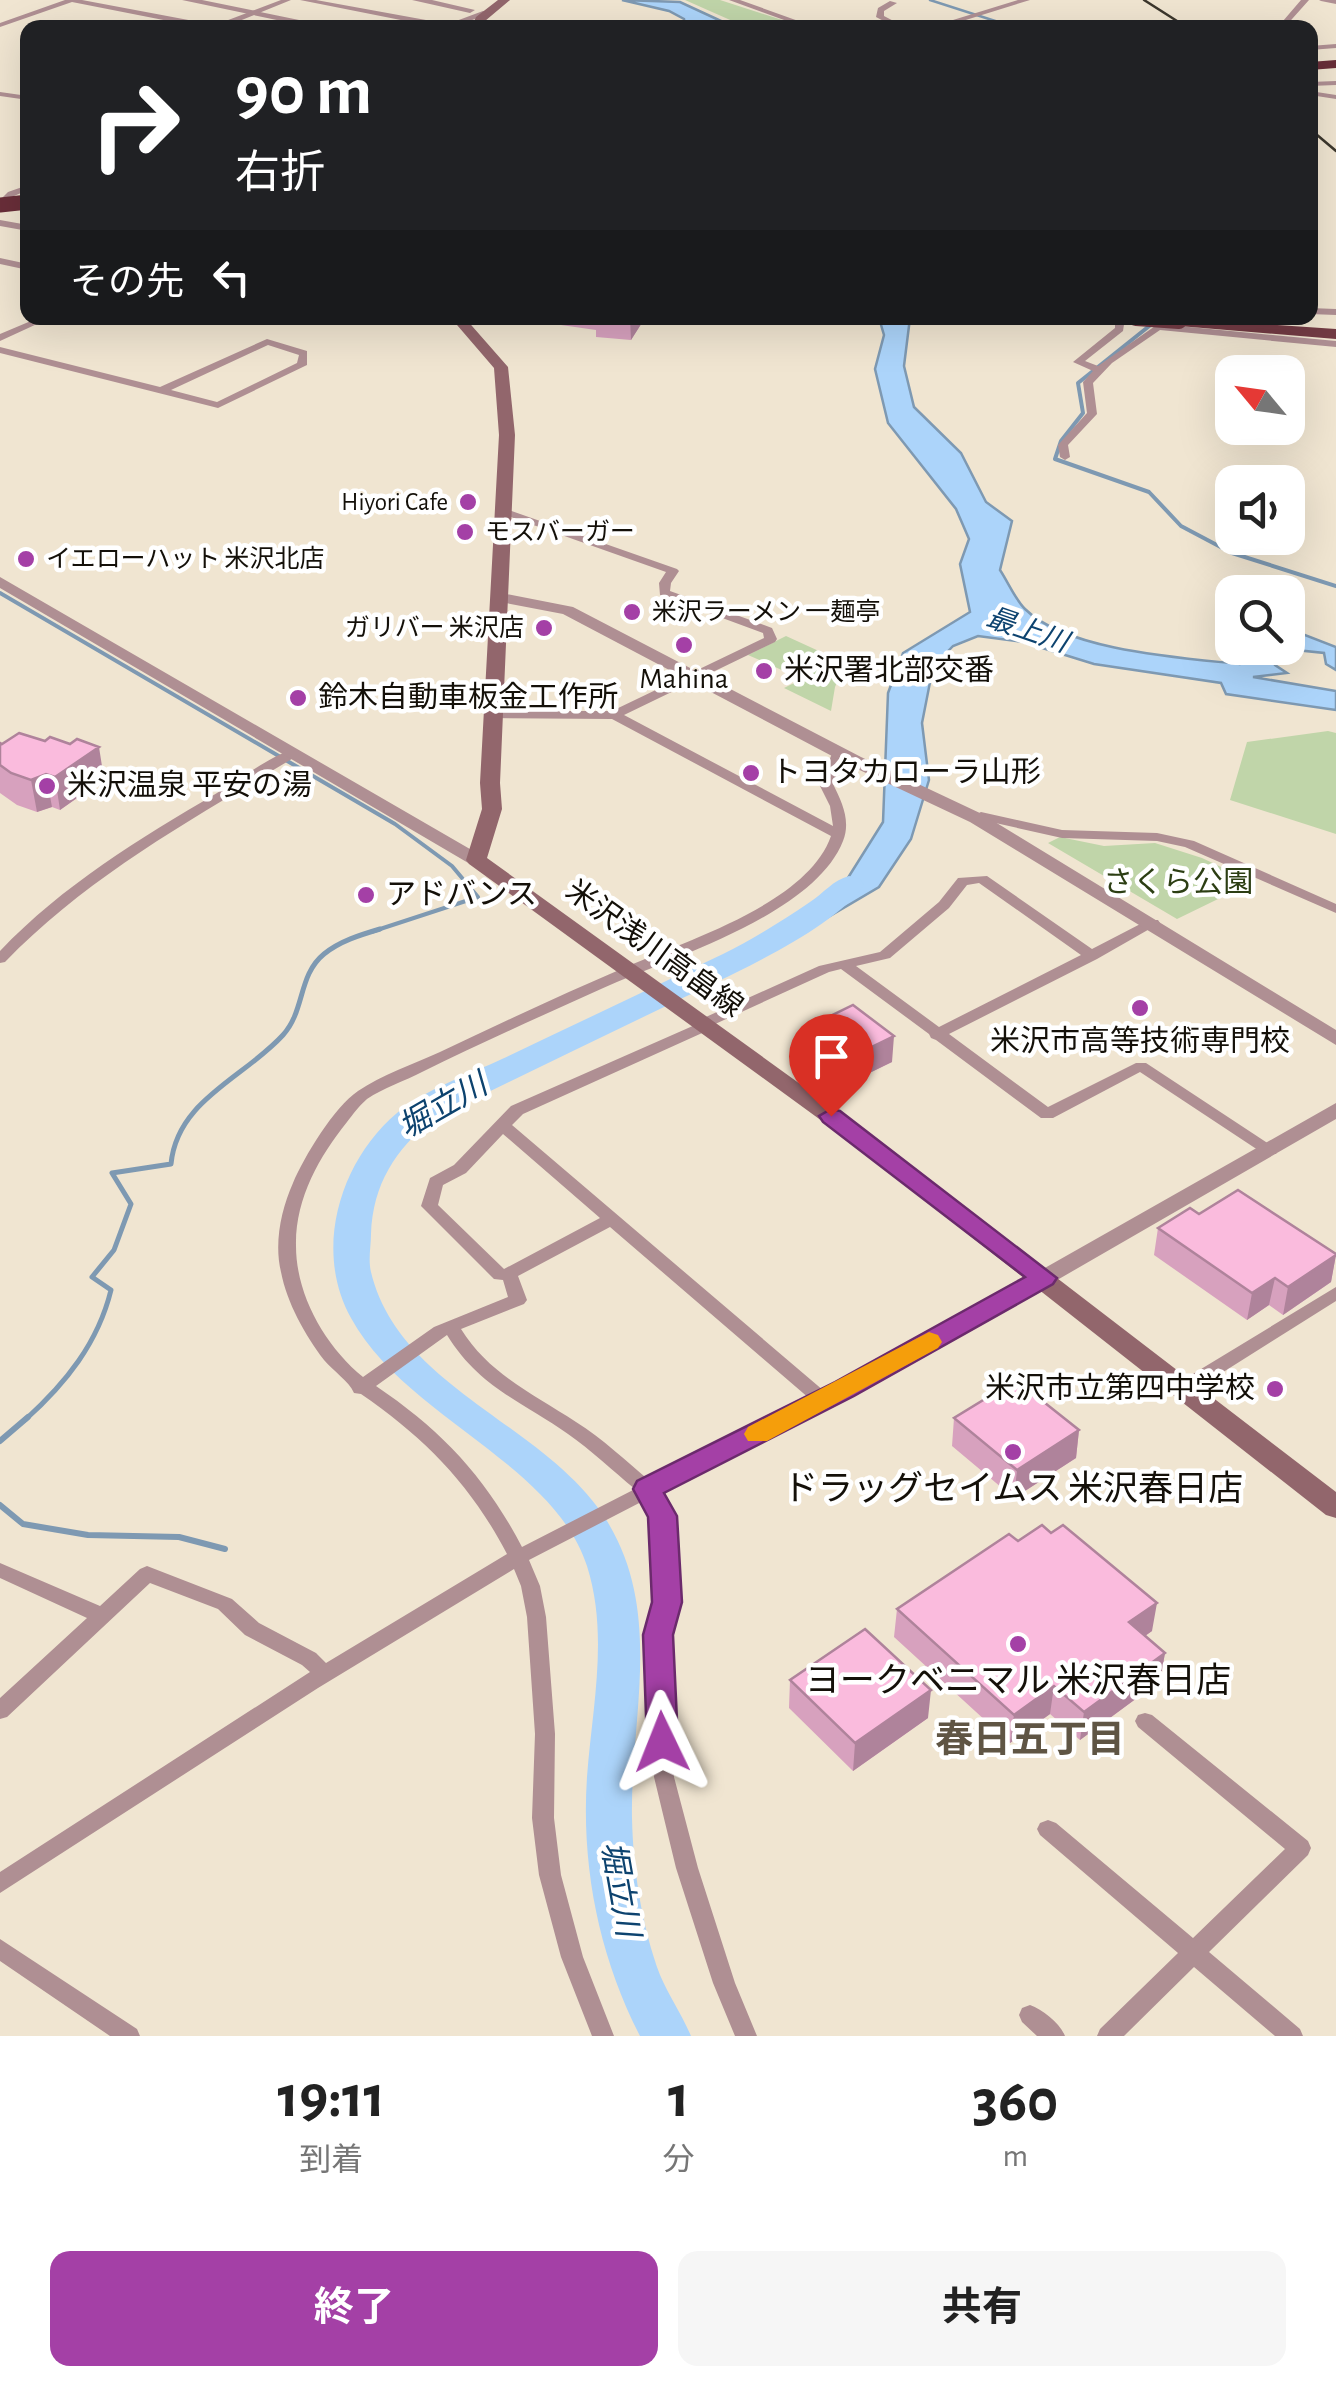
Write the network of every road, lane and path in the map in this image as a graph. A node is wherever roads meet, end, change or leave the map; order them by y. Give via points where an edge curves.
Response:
1 (72, 0) edge
2 (187, 0) edge
3 (288, 0) edge
4 (304, 0) edge
5 (417, 0) edge
6 (505, 0) edge
7 (733, 0) edge
8 (1026, 0) edge
9 (1305, 0) edge
10 (1323, 0) edge
11 (893, 2) dead end
12 (1336, 2) edge
13 (468, 9) edge
14 (256, 12) junction
15 (486, 13) junction
16 (176, 20) edge
17 (236, 20) edge
18 (294, 20) edge
19 (409, 20) edge
20 (481, 20) edge
21 (792, 20) edge
22 (888, 20) edge
23 (957, 20) edge
24 (1287, 20) edge
25 (0, 26) edge
26 (29, 325) edge
27 (464, 325) edge
28 (1124, 325) edge
29 (1161, 325) edge
30 (1172, 325) edge
31 (1180, 325) edge
32 (1336, 334) edge
33 (0, 338) edge
34 (1336, 344) edge
35 (0, 350) edge
36 (1094, 369) junction
37 (161, 391) junction
38 (1065, 457) dead end
39 (506, 512) junction
40 (0, 582) edge
41 (501, 598) junction
42 (693, 675) junction
43 (496, 715) junction
44 (614, 715) junction
45 (290, 754) junction
46 (847, 756) junction
47 (976, 818) junction
48 (839, 835) junction
49 (476, 860) junction
50 (1336, 909) edge
51 (1153, 923) junction
52 (1092, 956) junction
53 (0, 959) edge
54 (846, 966) junction
55 (633, 977) junction
56 (704, 1025) junction
57 (936, 1035) junction
58 (1336, 1039) edge
59 (1336, 1110) edge
60 (503, 1126) junction
61 (1270, 1150) junction
62 (612, 1219) junction
63 (509, 1274) junction
64 (1044, 1278) junction
65 (1336, 1293) edge
66 (445, 1330) junction
67 (360, 1388) junction
68 (1184, 1388) junction
69 (823, 1400) junction
70 (648, 1489) junction
71 (1336, 1507) edge
72 (517, 1558) junction
73 (0, 1570) edge
74 (102, 1616) junction
75 (325, 1674) junction
76 (0, 1711) edge
77 (1146, 1721) dead end
78 (1048, 1830) dead end
79 (0, 1884) edge
80 (0, 1948) edge
81 (1194, 1954) junction
82 (1030, 2016) dead end
83 (129, 2036) edge
84 (603, 2036) edge
85 (746, 2036) edge
86 (1054, 2036) edge
87 (1108, 2036) edge
88 (1292, 2036) edge

1 - 16 street
1 - 25 street
2 - 14 street
3 - 14 street
4 - 19 street
5 - 13 street
6 - 15 main road
7 - 21 street
8 - 23 street
9 - 24 street
10 - 12 street
11 - 22 street via 881,10
13 - 15 street
14 - 17 street
14 - 18 street
15 - 20 main road
26 - 33 street
27 - 39 main road via 501,367
28 - 36 street via 1078,362
29 - 36 street
30 - 34 street
31 - 32 highway
35 - 37 street
36 - 38 street via 1087,385 1092,414 1064,445
37 - 37 street via 218,405 302,365 304,353 267,342
39 - 41 main road
39 - 42 street via 673,571 664,593 768,631 771,640
40 - 45 street
41 - 42 street via 567,610
41 - 43 main road
42 - 44 street
42 - 46 street
43 - 44 street
43 - 49 main road via 492,809
44 - 48 street
45 - 49 street
45 - 53 street via 86,882 31,924
46 - 47 street
46 - 48 street via 826,784 842,813
47 - 50 street via 1062,834 1188,844
47 - 51 street
48 - 55 street via 821,867 774,904
49 - 55 main road, 米沢浅川高畠線
51 - 52 street
51 - 58 street
52 - 54 street via 982,879 963,881 944,906 885,955
52 - 57 street
54 - 56 street via 824,969
54 - 57 street
55 - 56 main road, 米沢浅川高畠線
55 - 67 street via 361,1096 330,1128 299,1185 288,1266 318,1343
56 - 60 street via 518,1110
56 - 64 main road, 米沢浅川高畠線
57 - 61 street via 1046,1114 1141,1066
59 - 61 street
60 - 62 street
60 - 63 street via 460,1169 436,1182 429,1206 500,1276
61 - 64 street
62 - 63 street
62 - 69 street
63 - 66 street via 518,1300
64 - 68 main road, 米沢浅川高畠線
64 - 69 street
65 - 68 street
66 - 67 street
66 - 70 street via 507,1388 574,1429
67 - 72 street via 430,1435 476,1484
68 - 71 main road, 米沢浅川高畠線
69 - 70 street
70 - 72 street
70 - 85 street via 663,1516 667,1602 658,1635 664,1777 686,1868
72 - 75 street
72 - 84 street via 536,1612 552,1891 578,1981
73 - 74 street
74 - 75 street via 147,1574 225,1604
74 - 76 street
75 - 79 street
77 - 81 street via 1300,1848
78 - 81 street
80 - 83 street
81 - 87 street
81 - 88 street
82 - 86 street

